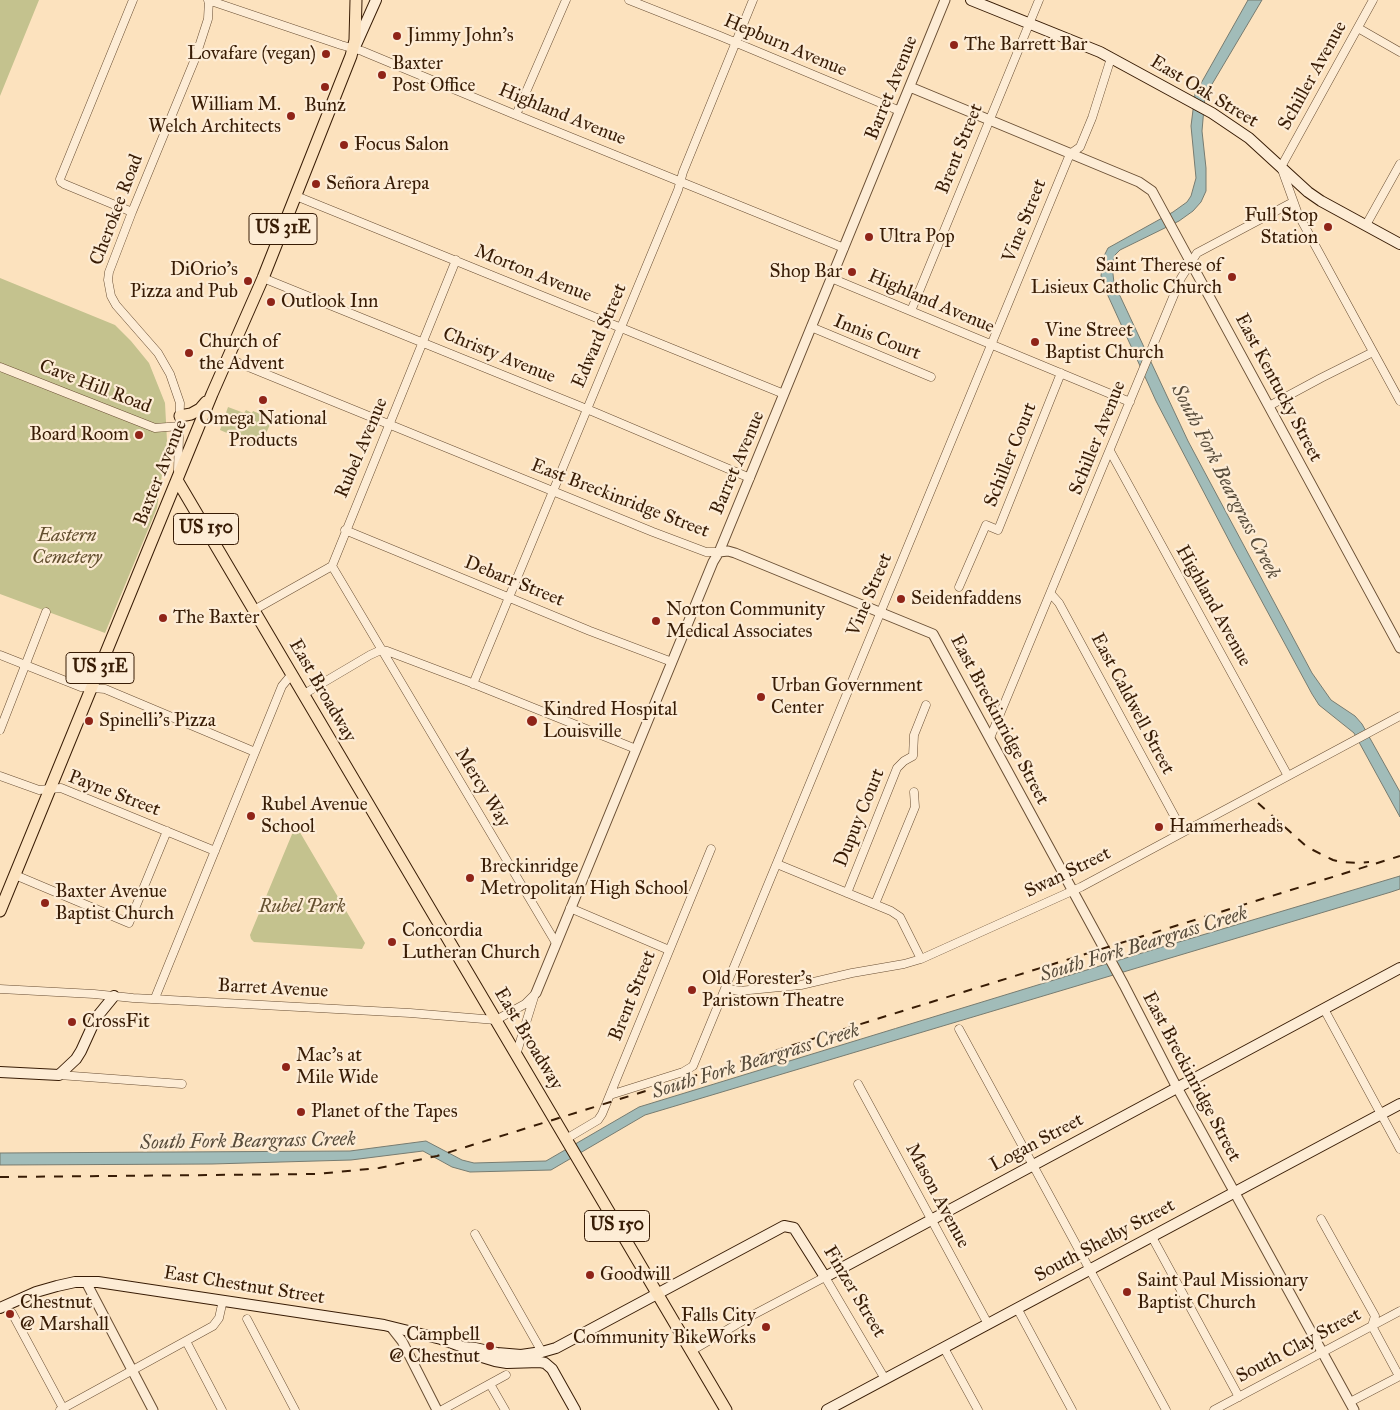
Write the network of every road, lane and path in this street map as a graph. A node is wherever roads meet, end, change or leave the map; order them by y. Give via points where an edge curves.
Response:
1 (132, 0) edge
2 (209, 0) edge
3 (356, 0) edge
4 (376, 0) edge
5 (566, 0) edge
6 (629, 0) edge
7 (753, 0) edge
8 (945, 0) edge
9 (972, 0) edge
10 (1039, 0) edge
11 (1373, 0) edge
12 (1029, 23) junction
13 (1358, 28) junction
14 (736, 43) junction
15 (354, 44) junction
16 (1400, 52) edge
17 (1111, 58) junction
18 (910, 87) junction
19 (900, 111) junction
20 (516, 115) junction
21 (989, 121) junction
22 (1070, 154) junction
23 (1400, 164) edge
24 (1281, 167) junction
25 (680, 181) junction
26 (296, 196) junction
27 (1293, 202) junction
28 (132, 212) junction
29 (1366, 225) junction
30 (1400, 244) edge
31 (844, 248) junction
32 (456, 260) junction
33 (1191, 262) junction
34 (263, 278) junction
35 (831, 278) junction
36 (911, 311) junction
37 (811, 327) junction
38 (621, 328) junction
39 (422, 342) junction
40 (992, 345) junction
41 (1373, 352) junction
42 (229, 359) junction
43 (0, 367) edge
44 (1061, 373) junction
45 (932, 378) dead end
46 (212, 394) junction
47 (784, 394) junction
48 (1400, 401) edge
49 (1130, 402) junction
50 (1269, 406) junction
51 (587, 409) junction
52 (180, 421) junction
53 (389, 424) junction
54 (1110, 451) junction
55 (750, 478) junction
56 (177, 480) junction
57 (554, 491) junction
58 (345, 530) junction
59 (719, 552) junction
60 (332, 566) junction
61 (959, 586) dead end
62 (1051, 594) junction
63 (510, 597) junction
64 (254, 610) junction
65 (46, 612) dead end
66 (880, 612) junction
67 (1400, 648) edge
68 (381, 650) junction
69 (0, 656) edge
70 (672, 662) junction
71 (25, 665) junction
72 (292, 674) junction
73 (472, 684) junction
74 (92, 688) junction
75 (304, 694) junction
76 (926, 705) dead end
77 (1400, 716) edge
78 (0, 730) edge
79 (990, 738) junction
80 (636, 749) junction
81 (256, 752) junction
82 (0, 776) edge
83 (1288, 776) junction
84 (50, 789) junction
85 (914, 792) dead end
86 (167, 831) junction
87 (1183, 832) junction
88 (711, 849) dead end
89 (215, 851) junction
90 (777, 864) junction
91 (15, 875) junction
92 (1073, 890) junction
93 (847, 893) junction
94 (874, 904) junction
95 (570, 908) junction
96 (0, 911) edge
97 (556, 943) junction
98 (670, 950) junction
99 (921, 959) junction
100 (1400, 968) edge
101 (726, 988) junction
102 (0, 989) edge
103 (536, 993) junction
104 (114, 996) junction
105 (155, 998) junction
106 (1324, 1009) junction
107 (496, 1020) junction
108 (959, 1029) dead end
109 (516, 1055) junction
110 (0, 1072) edge
111 (59, 1075) junction
112 (182, 1084) dead end
113 (858, 1084) dead end
114 (1177, 1088) junction
115 (610, 1095) junction
116 (1400, 1104) edge
117 (1381, 1114) junction
118 (568, 1142) junction
119 (1400, 1149) edge
120 (1034, 1165) junction
121 (1236, 1192) junction
122 (1321, 1219) dead end
123 (931, 1220) junction
124 (475, 1234) dead end
125 (1152, 1236) junction
126 (1090, 1270) junction
127 (825, 1277) junction
128 (86, 1282) junction
129 (657, 1294) junction
130 (223, 1300) junction
131 (0, 1308) edge
132 (1017, 1308) junction
133 (1400, 1311) edge
134 (12, 1313) dead end
135 (621, 1313) junction
136 (247, 1319) dead end
137 (988, 1324) junction
138 (1372, 1326) junction
139 (391, 1327) junction
140 (186, 1342) junction
141 (463, 1347) junction
142 (944, 1348) junction
143 (691, 1351) junction
144 (542, 1352) junction
145 (1323, 1353) junction
146 (552, 1369) junction
147 (132, 1370) junction
148 (506, 1375) dead end
149 (1400, 1376) edge
150 (886, 1379) junction
151 (490, 1384) junction
152 (1239, 1397) junction
153 (1352, 1406) edge
154 (62, 1409) edge
155 (153, 1410) edge
156 (222, 1410) edge
157 (295, 1410) edge
158 (437, 1410) edge
159 (442, 1410) edge
160 (505, 1410) edge
161 (575, 1410) edge
162 (726, 1410) edge
163 (828, 1410) edge
164 (978, 1410) edge
165 (1072, 1410) edge
166 (1166, 1410) edge
167 (1214, 1410) edge

1 - 28 street via 61,182
2 - 15 street, Highland Avenue
2 - 28 street, Cherokee Road via 208,19 195,58
3 - 15 main road, US 31E
4 - 15 main road, Baxter Avenue
5 - 20 street
6 - 14 street, Hepburn Avenue
7 - 14 street, Edward Street
8 - 18 street, Barret Avenue
9 - 12 main road, East Oak Street
10 - 12 street, Brent Street
11 - 13 street, Schiller Avenue
12 - 17 main road, East Oak Street
12 - 21 street, Brent Street
13 - 16 street
13 - 24 street, Schiller Avenue
14 - 19 street, Hepburn Avenue
14 - 25 street, Edward Street
15 - 20 street, Highland Avenue
15 - 26 main road, Baxter Avenue / US 31E
17 - 22 street, Vine Street via 1086,134 1080,147
17 - 24 main road, East Oak Street via 1238,129
18 - 19 street, Barret Avenue
18 - 21 street, East Kentucky Street
19 - 31 street, Barret Avenue
20 - 25 street, Highland Avenue
21 - 22 street, East Kentucky Street
21 - 36 street, Brent Street
22 - 33 street, East Kentucky Street via 1152,191
22 - 40 street, Vine Street
23 - 29 street
24 - 27 street
24 - 29 main road, East Oak Street via 1321,201
25 - 31 street, Highland Avenue
25 - 38 street, Edward Street
26 - 32 street, Morton Avenue
26 - 34 main road, Baxter Avenue / US 31E
27 - 33 street, Schiller Avenue via 1197,253
27 - 41 street
28 - 52 street, Cherokee Road via 109,272 108,286 122,313 164,362 180,403
29 - 30 main road, East Oak Street
31 - 35 street, Barret Avenue
32 - 38 street, Morton Avenue
32 - 39 street, Rubel Avenue
33 - 49 street, Schiller Avenue via 1181,278
33 - 50 street, East Kentucky Street
34 - 39 street, Christy Avenue
34 - 42 main road, Baxter Avenue / US 31E
35 - 36 street, Highland Avenue
35 - 37 street, Barret Avenue
36 - 40 street, Highland Avenue
37 - 45 street, Innis Court
37 - 47 street, Barret Avenue
38 - 47 street, Morton Avenue
38 - 51 street, Edward Street
39 - 51 street, Christy Avenue
39 - 53 street, Rubel Avenue
40 - 44 street, Highland Avenue
40 - 66 street, Vine Street
41 - 48 street
41 - 50 street
42 - 46 main road, Baxter Avenue / US 31E
42 - 53 street, East Breckinridge Street
43 - 52 street, Cave Hill Road via 155,428
44 - 49 street, Highland Avenue
44 - 61 street, Schiller Court via 998,530 986,525
46 - 52 main road via 200,409
46 - 56 main road, Baxter Avenue / US 31E
47 - 55 street, Barret Avenue
49 - 54 street, Schiller Avenue
50 - 67 street, East Kentucky Street
51 - 55 street, Christy Avenue
51 - 57 street, Edward Street
52 - 56 street, Cherokee Road
53 - 57 street, East Breckinridge Street
53 - 58 street, Rubel Avenue
54 - 62 street, Schiller Avenue
54 - 83 street, Highland Avenue
55 - 59 street, Barret Avenue
56 - 64 main road, East Broadway / US 150
56 - 74 main road, Baxter Avenue / US 31E
57 - 59 street, East Breckinridge Street via 706,552
57 - 63 street, Edward Street
58 - 60 street, Rubel Avenue
58 - 63 street, Debarr Street
59 - 66 street, East Breckinridge Street via 735,553
59 - 70 street, Barret Avenue
60 - 64 street
60 - 68 street, Mercy Way
62 - 79 street, Schiller Avenue
62 - 87 street, East Caldwell Street via 1059,603
63 - 70 street, Debarr Street
63 - 73 street, Edward Street
64 - 72 main road, East Broadway / US 150
65 - 71 street
66 - 79 street, East Breckinridge Street via 933,634
66 - 90 street, Vine Street
68 - 73 street
68 - 75 street
68 - 97 street, Mercy Way
69 - 71 street
70 - 80 street, Barret Avenue
71 - 74 street via 81,687
71 - 78 street
72 - 75 main road, East Broadway / US 150
72 - 81 street via 282,686
73 - 80 street
74 - 81 street via 105,689
74 - 84 main road, Baxter Avenue / US 31E
75 - 107 main road, East Broadway / US 150
76 - 93 street, Dupuy Court via 914,735 913,756 897,768
77 - 83 street, Swan Street
79 - 92 street, East Breckinridge Street
80 - 95 street, Barret Avenue
81 - 89 street
82 - 84 street, Payne Street via 39,790
83 - 87 street, Swan Street
84 - 86 street, Payne Street via 61,788
84 - 91 main road, Baxter Avenue / US 31E
85 - 94 street via 915,807
86 - 89 street, Payne Street
86 - 91 street via 130,923
87 - 92 street, Swan Street
88 - 98 street, Brent Street
89 - 105 street
90 - 93 street
90 - 101 street, Vine Street
91 - 96 main road, Baxter Avenue / US 31E
92 - 99 street, Swan Street
92 - 114 street, East Breckinridge Street
93 - 94 street
94 - 99 street via 900,917
95 - 97 street, Barret Avenue
95 - 98 street
97 - 103 street, Barret Avenue
98 - 115 street, Brent Street
99 - 101 street, Swan Street via 801,985 739,991
100 - 106 main road, Logan Street
101 - 115 street, Vine Street via 691,1069
102 - 104 street, Barret Avenue
103 - 107 street, Barret Avenue via 525,1004
103 - 109 street, Barret Avenue
104 - 105 street, Barret Avenue
104 - 111 main road via 96,1018 82,1051
105 - 107 street, Barret Avenue
106 - 114 main road, Logan Street
106 - 117 street
107 - 109 main road, East Broadway / US 150
108 - 120 street
109 - 118 main road, East Broadway / US 150
110 - 111 main road
111 - 112 street
113 - 123 street, Mason Avenue
114 - 120 main road, Logan Street
114 - 121 street, East Breckinridge Street
115 - 118 street, Brent Street via 600,1118
116 - 117 main road, South Shelby Street
117 - 119 street
117 - 121 main road, South Shelby Street
118 - 129 main road, East Broadway / US 150
120 - 123 main road, Logan Street
120 - 126 street
121 - 125 main road, South Shelby Street
121 - 145 street, East Breckinridge Street
122 - 138 street via 1375,1316
123 - 127 main road, Logan Street
123 - 137 street, Mason Avenue
124 - 144 street
125 - 126 main road, South Shelby Street
125 - 152 street
126 - 132 main road, South Shelby Street
126 - 166 street
127 - 129 main road, Finzer Street via 799,1234 789,1226
127 - 143 street, Logan Street
127 - 150 street, Finzer Street
128 - 130 main road, East Chestnut Street
128 - 131 main road, East Chestnut Street via 68,1283 36,1292
128 - 147 street
129 - 135 main road
129 - 143 main road, East Broadway / US 150
130 - 139 main road, East Chestnut Street
130 - 140 street via 217,1322
132 - 137 main road, South Shelby Street
132 - 165 street
133 - 138 street, South Clay Street
134 - 154 street
135 - 144 main road via 556,1348
135 - 146 main road via 618,1322 553,1357 550,1362
136 - 157 street
137 - 142 main road, South Shelby Street
138 - 145 street, South Clay Street
138 - 149 street
139 - 141 main road, East Chestnut Street
139 - 158 street via 402,1341
140 - 147 street
140 - 156 street
141 - 144 main road via 508,1354
141 - 146 main road via 483,1358 507,1363 540,1362
142 - 150 main road, South Shelby Street
142 - 164 street
143 - 162 main road, East Broadway / US 150
145 - 152 street, South Clay Street
145 - 153 street, East Breckinridge Street
146 - 161 main road
147 - 154 street
147 - 155 street
148 - 151 street
149 - 153 street
150 - 163 main road, South Shelby Street
151 - 159 street
151 - 160 street
152 - 167 street, South Clay Street

